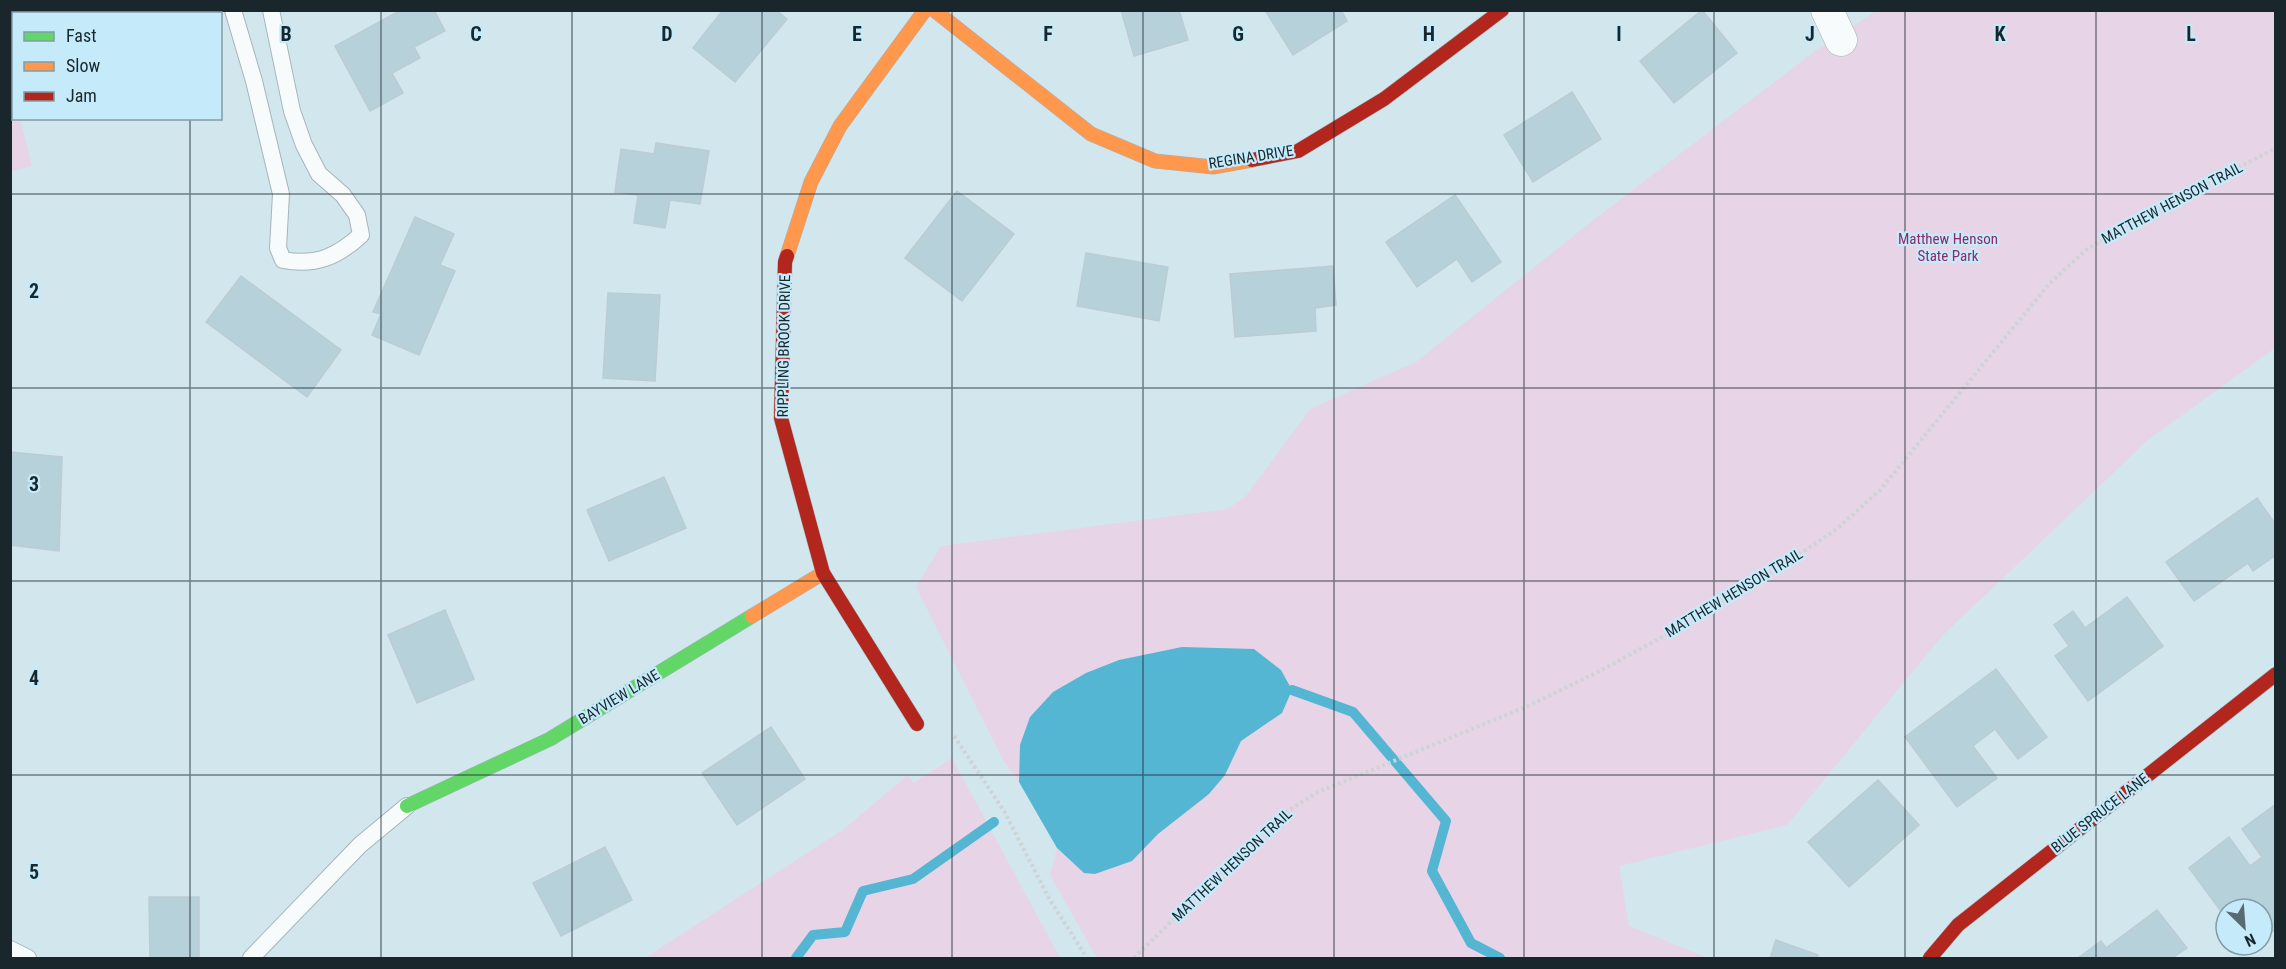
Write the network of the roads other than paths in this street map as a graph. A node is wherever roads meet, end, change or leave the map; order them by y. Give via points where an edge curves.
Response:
1 (233, 10) edge
2 (271, 10) edge
3 (925, 10) edge
4 (934, 10) edge
5 (1502, 10) edge
6 (1827, 10) edge
7 (1841, 40) dead end
8 (824, 573) junction
9 (2276, 674) edge
10 (917, 724) dead end
11 (407, 806) joint
12 (10, 949) edge
13 (28, 958) edge
14 (250, 958) edge
15 (1930, 958) edge

1 - 2 lane via 281,194 278,248 283,260 321,261 348,248 362,235 357,215 343,195 319,174 304,145 292,111
3 - 8 street, RIPPLING BROOK DRIVE via 840,126 811,182 785,262 781,418
4 - 5 street, REGINA DRIVE via 1091,134 1155,161 1214,167 1298,151 1384,99
6 - 7 street
8 - 10 street, RIPPLING BROOK DRIVE
8 - 11 street, BAYVIEW LANE via 550,739
9 - 15 street, BLUE SPRUCE LANE via 1958,925
11 - 14 lane via 360,845
12 - 13 lane

